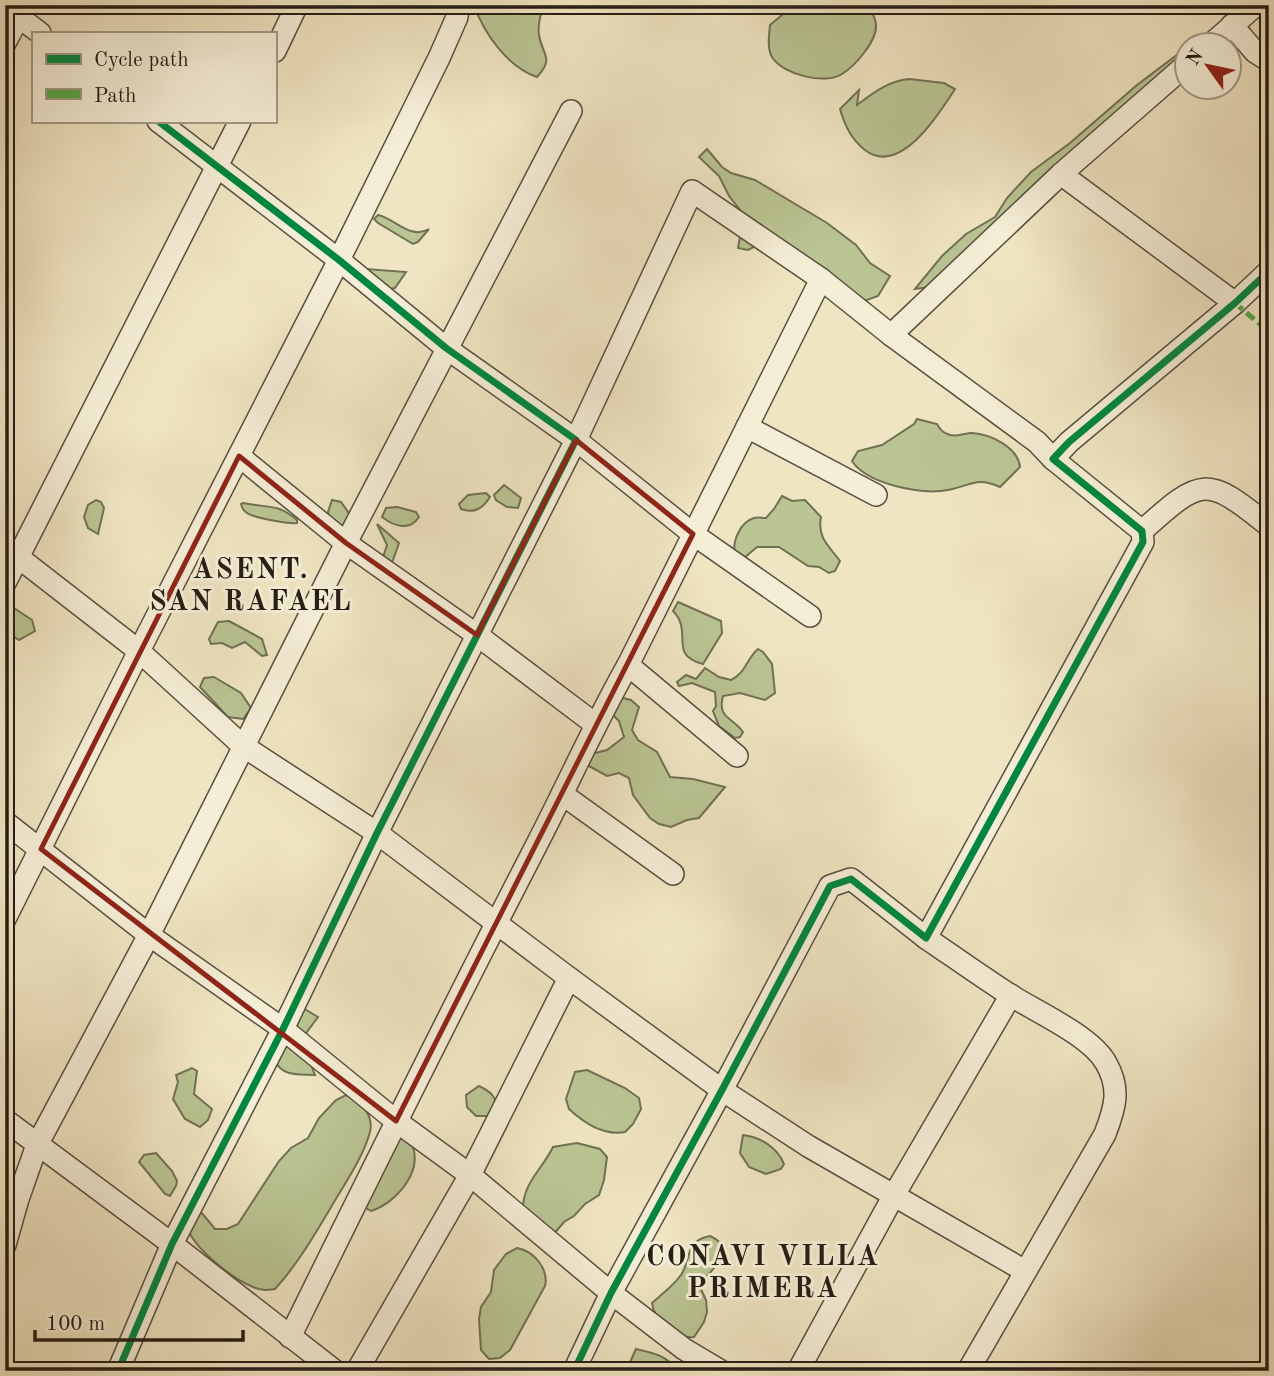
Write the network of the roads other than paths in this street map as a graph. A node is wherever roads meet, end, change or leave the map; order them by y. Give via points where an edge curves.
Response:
1 (297, 5) edge
2 (458, 5) edge
3 (1256, 5) edge
4 (22, 11) edge
5 (1232, 25) junction
6 (39, 32) edge
7 (1224, 32) edge
8 (5, 43) edge
9 (276, 49) edge
10 (1269, 61) edge
11 (1172, 77) edge
12 (571, 111) dead end
13 (159, 122) edge
14 (240, 122) edge
15 (218, 165) junction
16 (1061, 174) junction
17 (339, 260) junction
18 (1269, 271) edge
19 (821, 279) junction
20 (1235, 303) junction
21 (891, 335) junction
22 (446, 348) junction
23 (747, 427) junction
24 (576, 440) junction
25 (239, 456) junction
26 (1053, 459) junction
27 (876, 495) dead end
28 (1269, 526) edge
29 (1142, 531) junction
30 (693, 534) junction
31 (346, 543) junction
32 (18, 557) junction
33 (5, 583) edge
34 (810, 616) dead end
35 (477, 635) junction
36 (139, 651) junction
37 (628, 665) junction
38 (595, 724) junction
39 (243, 746) junction
40 (737, 756) dead end
41 (562, 794) junction
42 (5, 822) edge
43 (377, 833) junction
44 (41, 849) junction
45 (673, 874) dead end
46 (5, 919) edge
47 (496, 923) junction
48 (149, 935) junction
49 (926, 938) junction
50 (569, 978) junction
51 (1011, 996) junction
52 (283, 1029) junction
53 (722, 1090) junction
54 (5, 1120) edge
55 (396, 1121) junction
56 (37, 1145) junction
57 (470, 1175) junction
58 (894, 1195) junction
59 (172, 1244) junction
60 (5, 1245) edge
61 (1025, 1270) junction
62 (611, 1293) junction
63 (290, 1337) junction
64 (118, 1371) edge
65 (335, 1371) edge
66 (357, 1371) edge
67 (574, 1371) edge
68 (720, 1371) edge
69 (798, 1371) edge
70 (968, 1371) edge

1 - 9 street
2 - 17 street via 439,58
3 - 5 street
4 - 6 street
4 - 8 street
5 - 7 street
5 - 10 street
11 - 16 street
12 - 22 street
13 - 15 street
14 - 15 street
15 - 17 street
15 - 32 street
16 - 20 street
16 - 21 street
17 - 22 street
17 - 25 street
18 - 20 street
19 - 21 street
19 - 23 street
19 - 24 street via 692,191
20 - 26 street
21 - 26 street via 1037,442
22 - 24 street
22 - 31 street
23 - 27 street
23 - 30 street
24 - 30 street
24 - 35 street
25 - 31 street
25 - 36 street
26 - 29 street
28 - 29 street via 1212,488 1177,499
29 - 49 street via 1143,542
30 - 34 street
30 - 37 street
31 - 35 street
31 - 39 street
32 - 33 street
32 - 36 street
35 - 38 street
35 - 43 street
36 - 39 street
36 - 44 street
37 - 38 street
37 - 40 street
38 - 41 street
39 - 43 street
39 - 48 street
41 - 45 street
41 - 47 street
42 - 44 street
43 - 47 street
43 - 52 street
44 - 46 street
44 - 48 street
47 - 50 street
47 - 55 street
48 - 52 street
48 - 56 street
49 - 51 street
49 - 53 street via 850,879 830,886
50 - 53 street
50 - 57 street
51 - 58 street
51 - 61 street via 1093,1045 1116,1089 1115,1110 1105,1135
52 - 55 street
52 - 59 street
53 - 58 street
53 - 62 street
54 - 56 street
55 - 57 street
55 - 63 street
56 - 59 street
56 - 60 street
57 - 62 street
57 - 66 street
58 - 61 street
58 - 69 street
59 - 63 street
59 - 64 street
61 - 70 street
62 - 67 street
62 - 68 street
63 - 65 street

